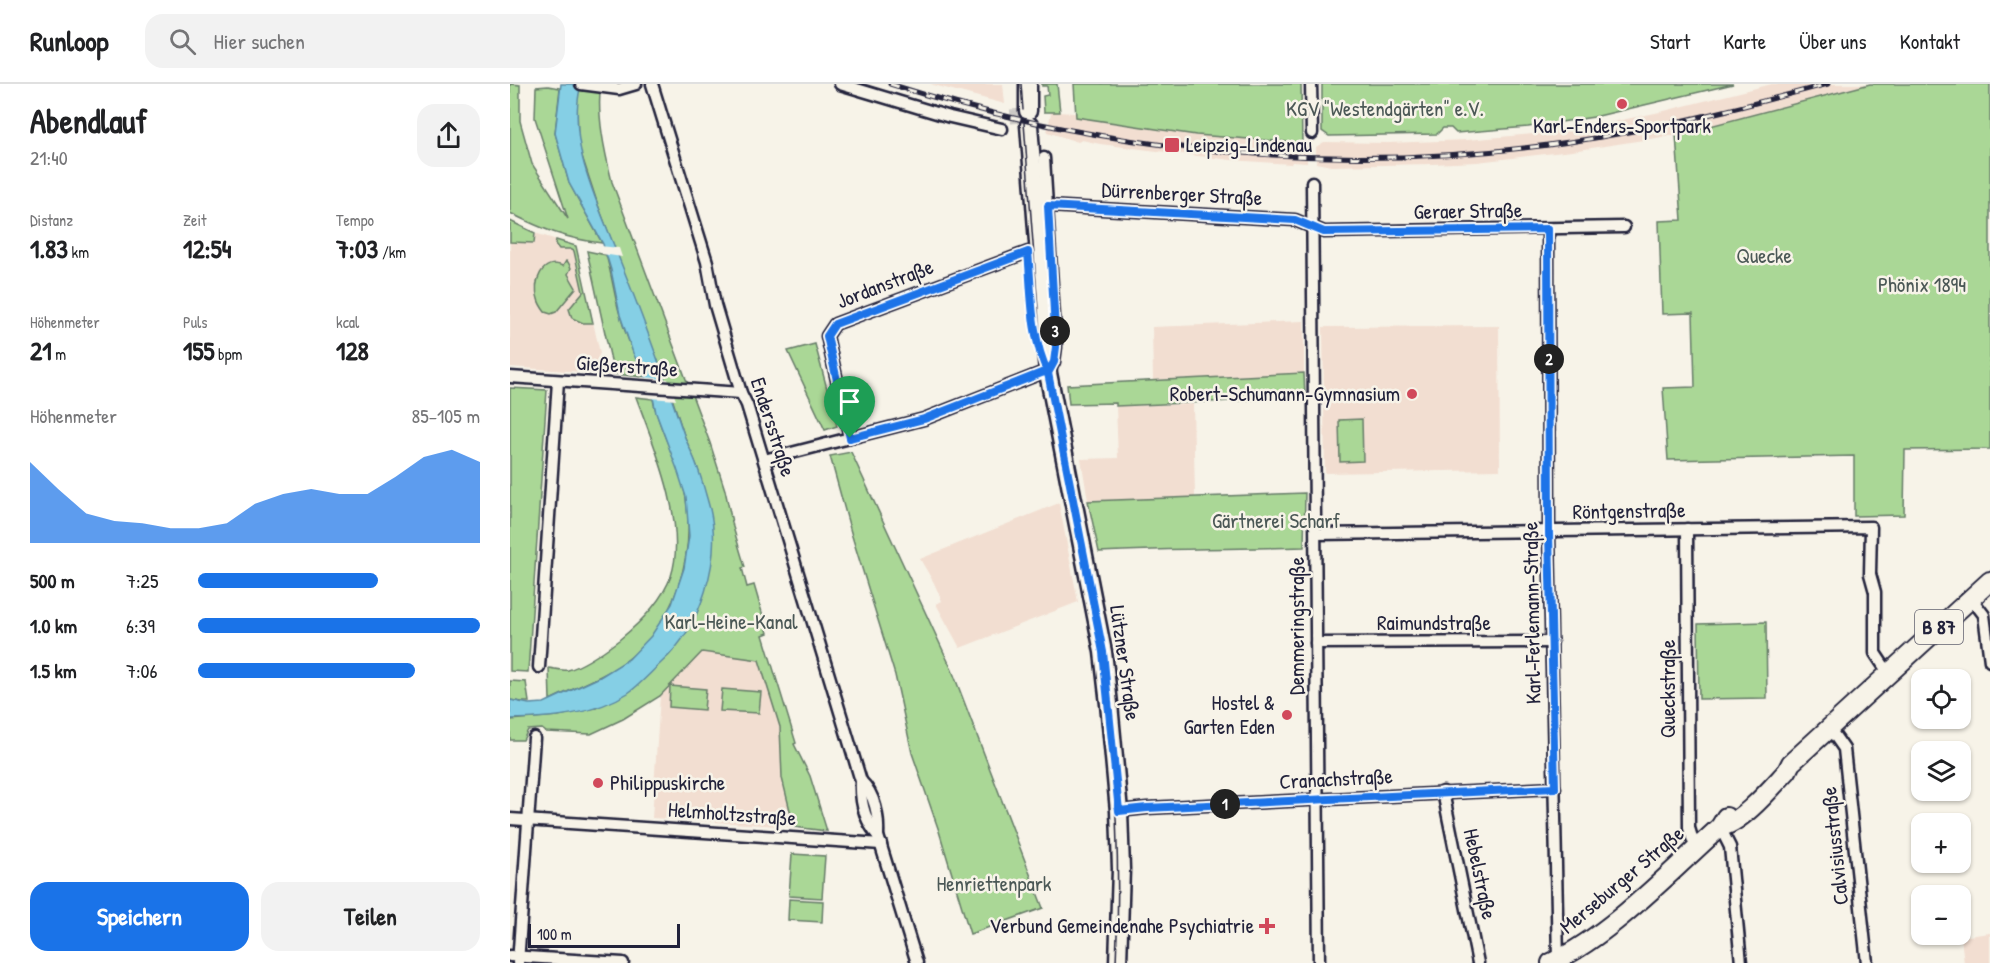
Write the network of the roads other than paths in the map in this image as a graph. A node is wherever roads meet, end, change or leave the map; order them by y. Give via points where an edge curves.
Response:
1 (581, 84) edge
2 (636, 84) edge
3 (652, 84) edge
4 (840, 84) edge
5 (1016, 84) edge
6 (1311, 84) edge
7 (1025, 108) edge
8 (1002, 129) dead end
9 (1312, 133) dead end
10 (1044, 158) dead end
11 (1312, 182) dead end
12 (1048, 206) junction
13 (1624, 227) dead end
14 (1313, 228) junction
15 (1548, 229) junction
16 (1028, 252) junction
17 (1048, 373) junction
18 (510, 377) edge
19 (558, 381) junction
20 (741, 393) junction
21 (850, 438) junction
22 (764, 460) junction
23 (1687, 530) junction
24 (1549, 532) junction
25 (1316, 534) junction
26 (1990, 581) edge
27 (1971, 598) junction
28 (1552, 642) junction
29 (1316, 643) junction
30 (1990, 661) edge
31 (539, 667) dead end
32 (1889, 674) junction
33 (1830, 729) junction
34 (534, 738) dead end
35 (1555, 788) junction
36 (1443, 792) junction
37 (1317, 800) junction
38 (1119, 811) junction
39 (510, 819) edge
40 (528, 820) junction
41 (1720, 826) junction
42 (879, 840) junction
43 (1698, 846) junction
44 (516, 958) edge
45 (1555, 961) edge
46 (623, 963) edge
47 (917, 963) edge
48 (1118, 963) edge
49 (1319, 963) edge
50 (1478, 963) edge
51 (1741, 963) edge
52 (1867, 963) edge

1 - 2 street via 619,90
3 - 20 street, Endersstraße via 707,262 715,305
4 - 8 street
5 - 7 main road, Lützner Straße
6 - 9 street
7 - 16 main road, Lützner Straße
7 - 17 main road, Lützner Straße
10 - 12 street, Lützner Straße
11 - 14 street, Demmeringstraße
12 - 14 street, Dürrenberger Straße via 1295,220
12 - 17 street, Lützner Straße via 1056,347
13 - 15 street, Geraer Straße
14 - 15 street, Geraer Straße via 1324,232
14 - 25 street, Demmeringstraße
15 - 24 street, Karl-Ferlemann-Straße
16 - 17 main road, Lützner Straße via 1035,337
16 - 21 street, Jordanstraße via 835,324 827,336
17 - 21 street via 924,419
17 - 38 main road, Lützner Straße via 1103,652
18 - 19 street, Gießerstraße
19 - 20 street, Gießerstraße
19 - 31 street
20 - 22 street, Endersstraße
21 - 22 street
22 - 42 street, Endersstraße via 861,781 860,799
23 - 24 street, Röntgenstraße
23 - 32 street, Röntgenstraße via 1871,527 1875,653
23 - 43 street, Queckstraße via 1689,828
24 - 25 street, Röntgenstraße
24 - 28 street, Karl-Ferlemann-Straße
25 - 29 street, Demmeringstraße
26 - 27 main road, Merseburger Straße / B 87
27 - 30 street via 1984,615
27 - 32 main road, Merseburger Straße / B 87
28 - 29 street, Raimundstraße
28 - 35 street, Karl-Ferlemann-Straße
29 - 37 street, Demmeringstraße
32 - 33 main road, Merseburger Straße / B 87
33 - 41 main road, Merseburger Straße / B 87 via 1791,763 1749,809 1726,826
33 - 52 street, Calvisiusstraße via 1844,749
34 - 40 street
35 - 36 street, Cranachstraße
35 - 45 street, Karl-Ferlemann-Straße
36 - 37 street, Cranachstraße
36 - 50 street, Hebelstraße
37 - 38 street, Cranachstraße
37 - 49 street, Demmeringstraße
38 - 48 main road, Lützner Straße
39 - 40 street, Helmholtzstraße
40 - 42 street, Helmholtzstraße
40 - 44 street
41 - 43 main road, Merseburger Straße / B 87
41 - 51 street via 1730,847
42 - 47 street, Endersstraße
43 - 45 main road, Merseburger Straße / B 87 via 1619,917
44 - 46 street

